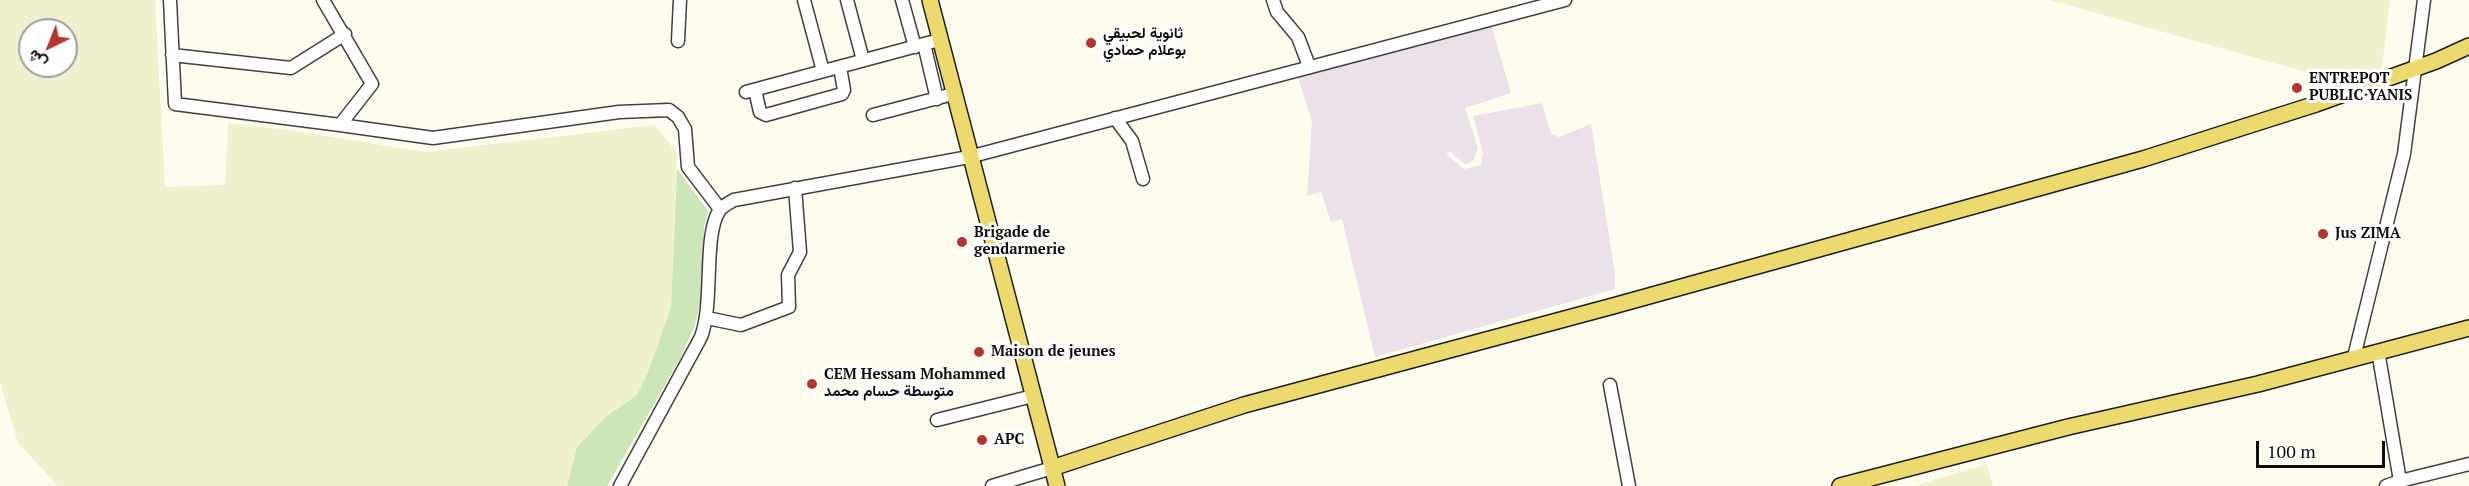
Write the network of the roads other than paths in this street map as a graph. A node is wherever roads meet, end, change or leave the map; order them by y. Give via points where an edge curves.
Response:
1 (170, 0) edge
2 (323, 0) edge
3 (680, 0) edge
4 (804, 0) edge
5 (847, 0) edge
6 (902, 0) edge
7 (930, 0) edge
8 (1273, 0) edge
9 (1565, 0) edge
10 (2424, 0) edge
11 (1546, 2) edge
12 (345, 34) junction
13 (678, 41) dead end
14 (926, 43) junction
15 (2469, 46) edge
16 (172, 55) junction
17 (863, 60) junction
18 (1309, 66) junction
19 (840, 67) junction
20 (2416, 68) junction
21 (823, 71) junction
22 (953, 94) junction
23 (938, 99) junction
24 (873, 115) dead end
25 (1115, 118) junction
26 (340, 125) junction
27 (969, 157) junction
28 (1143, 179) dead end
29 (795, 188) junction
30 (720, 209) junction
31 (707, 318) junction
32 (2469, 328) edge
33 (2378, 351) junction
34 (2354, 357) junction
35 (1610, 385) dead end
36 (1034, 396) junction
37 (937, 420) dead end
38 (2469, 464) edge
39 (1052, 468) junction
40 (2400, 481) junction
41 (620, 486) edge
42 (992, 486) edge
43 (1057, 486) edge
44 (1629, 486) edge
45 (1840, 486) edge
46 (2386, 486) edge

1 - 16 street
2 - 12 street
3 - 13 street
4 - 21 street
5 - 17 street
6 - 14 street
7 - 14 main road
8 - 18 street via 1277,12 1298,37
9 - 11 street
10 - 20 street
11 - 18 street
12 - 16 street via 291,68
12 - 26 street via 372,84
14 - 17 street
14 - 22 main road
14 - 23 street
15 - 20 main road
16 - 26 street via 176,105
17 - 19 street
18 - 25 street
19 - 21 street
19 - 21 street via 849,93 764,115 750,91
20 - 34 street via 2404,154
20 - 39 main road via 2143,159 1244,405
22 - 23 street
22 - 27 main road
23 - 24 street
25 - 27 street
25 - 28 street via 1132,141
26 - 30 street via 433,138 619,112 669,110 685,129 688,167
27 - 29 street
27 - 36 main road
29 - 30 street via 734,200
29 - 31 street via 800,252 788,275 789,307 741,324
30 - 31 street via 713,226
31 - 41 street via 698,344
32 - 33 main road
33 - 34 main road
33 - 40 street
34 - 45 main road
35 - 44 street
36 - 37 street
36 - 39 main road
38 - 40 street
39 - 42 street
39 - 43 main road
40 - 46 street

